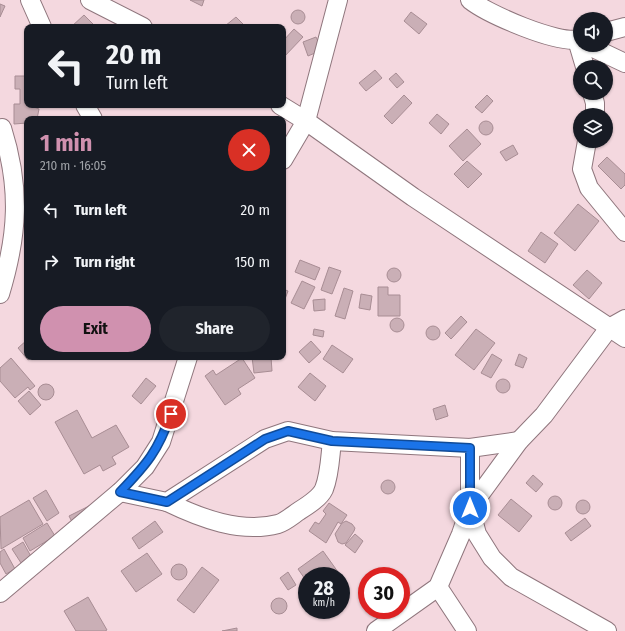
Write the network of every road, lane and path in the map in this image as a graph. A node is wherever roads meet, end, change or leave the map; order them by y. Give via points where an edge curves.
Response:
1 (30, 0) edge
2 (90, 0) edge
3 (338, 0) edge
4 (470, 0) edge
5 (41, 24) edge
6 (137, 24) edge
7 (625, 27) edge
8 (613, 30) edge
9 (573, 40) edge
10 (603, 52) edge
11 (625, 63) edge
12 (285, 108) edge
13 (306, 121) junction
14 (2, 128) dead end
15 (586, 148) edge
16 (286, 155) edge
17 (625, 232) edge
18 (5, 258) edge
19 (0, 294) edge
20 (625, 319) edge
21 (610, 328) junction
22 (625, 338) edge
23 (187, 360) edge
24 (332, 441) junction
25 (519, 441) junction
26 (470, 448) junction
27 (120, 492) junction
28 (167, 502) junction
29 (470, 508) junction
30 (438, 587) junction
31 (0, 593) edge
32 (376, 631) edge
33 (467, 631) edge
34 (607, 631) edge

1 - 5 street
2 - 6 street
3 - 13 street
4 - 9 street via 479,7 528,30
7 - 8 street
10 - 11 street
12 - 13 street
13 - 16 street
13 - 21 street via 413,197
14 - 18 street via 11,155 14,178 15,230
15 - 17 street via 582,169 589,188
18 - 19 street
20 - 21 street
21 - 22 street
21 - 25 street via 544,415
23 - 27 street via 161,442 145,466
24 - 26 street
24 - 28 street via 288,431 277,434 265,439
24 - 28 street via 329,474 323,491 307,506 279,524 226,524 193,514
25 - 26 street
25 - 29 street
26 - 29 street
27 - 28 street
27 - 31 street
29 - 30 street
29 - 34 street via 477,534 492,558 511,577
30 - 32 street
30 - 33 street

